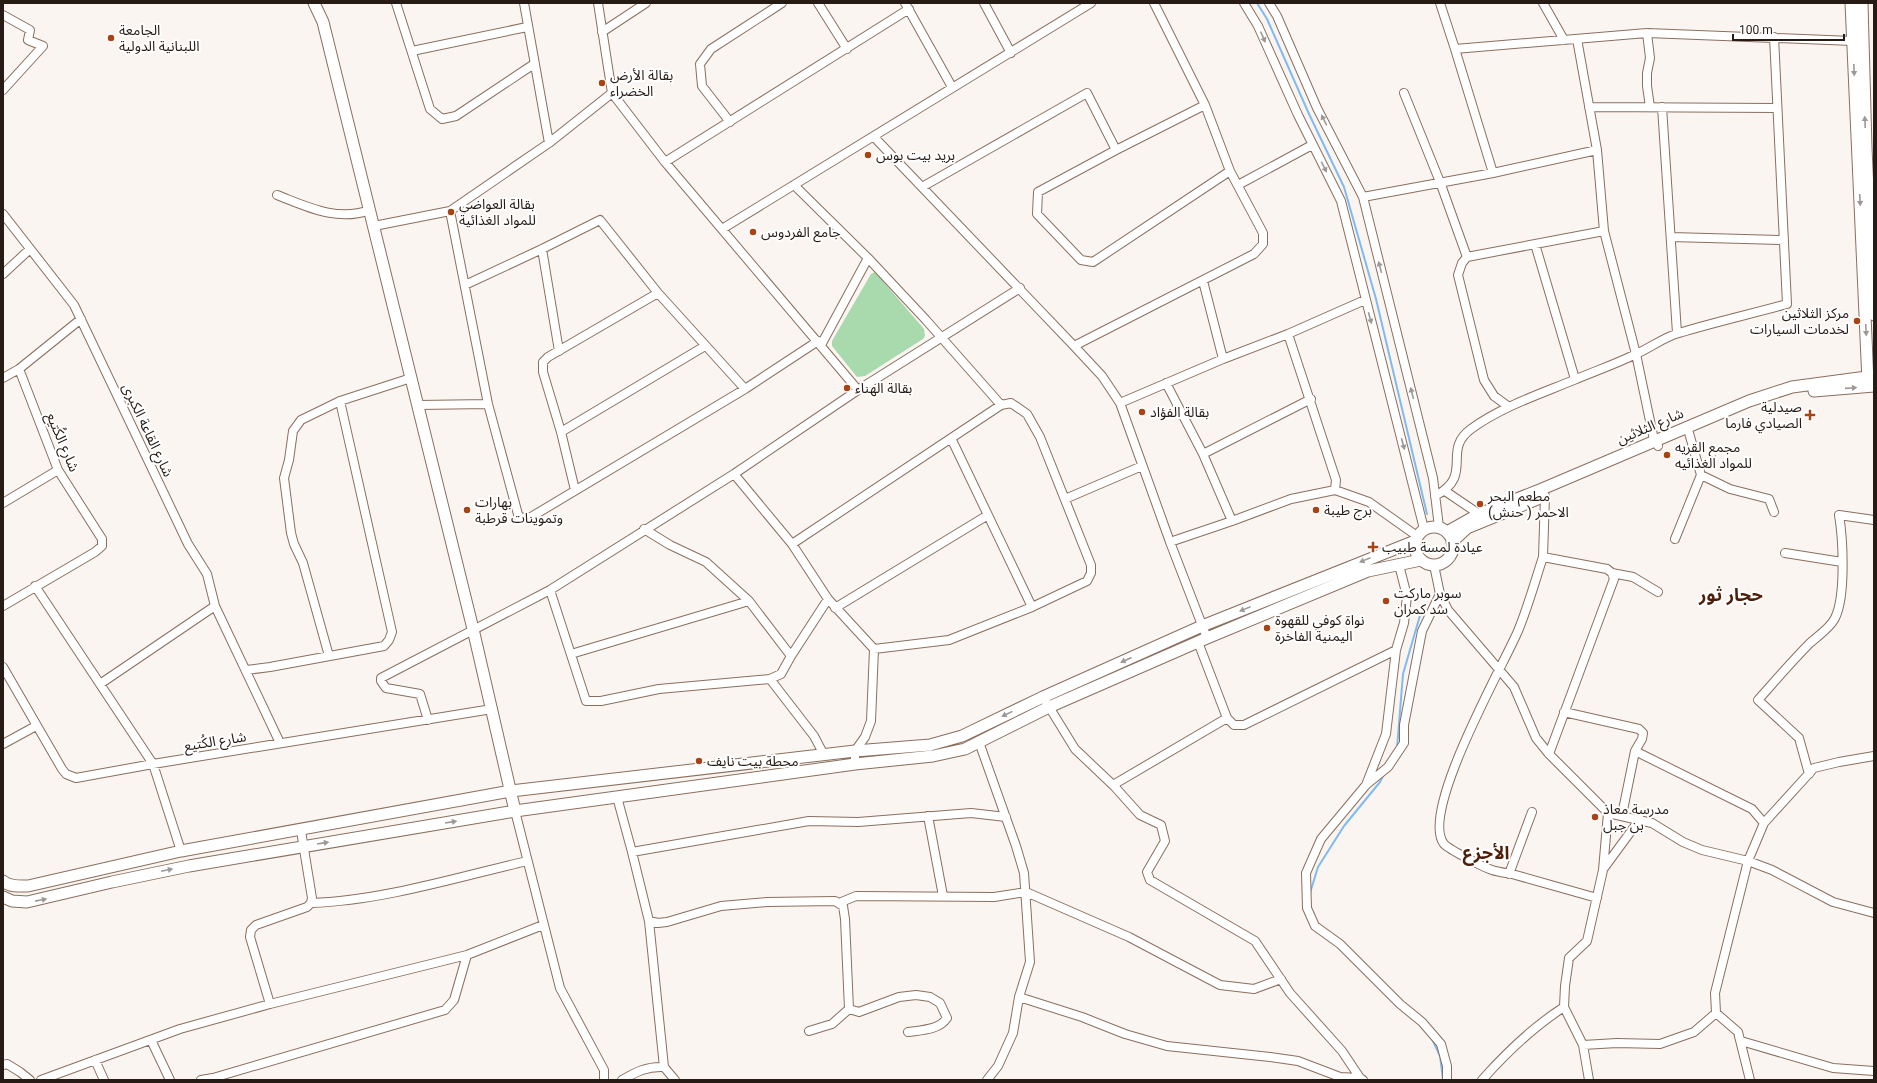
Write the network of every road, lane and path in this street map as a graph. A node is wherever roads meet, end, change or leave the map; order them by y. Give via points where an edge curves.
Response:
1 (314, 3) edge
2 (396, 3) edge
3 (524, 3) edge
4 (598, 3) edge
5 (646, 3) edge
6 (782, 3) edge
7 (818, 3) edge
8 (984, 3) edge
9 (1091, 3) edge
10 (1154, 3) edge
11 (1244, 3) edge
12 (1269, 3) edge
13 (1440, 3) edge
14 (1543, 3) edge
15 (1851, 3) edge
16 (1862, 3) edge
17 (907, 6) edge
18 (3, 15) edge
19 (528, 27) junction
20 (602, 32) junction
21 (1647, 33) junction
22 (1774, 37) junction
23 (1577, 39) junction
24 (1564, 40) junction
25 (1853, 41) junction
26 (847, 49) junction
27 (1455, 49) junction
28 (412, 52) junction
29 (1011, 53) junction
30 (534, 64) junction
31 (952, 87) junction
32 (3, 90) edge
33 (612, 93) junction
34 (1404, 94) dead end
35 (1205, 105) junction
36 (1589, 107) junction
37 (1650, 107) junction
38 (1662, 107) junction
39 (1777, 108) junction
40 (730, 122) junction
41 (874, 137) junction
42 (549, 143) junction
43 (1312, 145) junction
44 (1866, 148) edge
45 (1116, 150) junction
46 (1598, 150) junction
47 (665, 162) junction
48 (1230, 171) junction
49 (1493, 172) junction
50 (1440, 182) junction
51 (794, 185) junction
52 (1238, 185) junction
53 (922, 187) junction
54 (277, 195) dead end
55 (1363, 197) junction
56 (370, 210) junction
57 (450, 211) junction
58 (3, 214) edge
59 (374, 226) junction
60 (722, 228) junction
61 (1604, 231) junction
62 (1671, 237) junction
63 (1784, 240) junction
64 (1535, 244) junction
65 (30, 249) junction
66 (542, 249) junction
67 (1467, 257) junction
68 (868, 258) junction
69 (3, 274) edge
70 (1203, 281) junction
71 (465, 284) junction
72 (1020, 288) junction
73 (658, 293) junction
74 (1365, 300) junction
75 (1874, 315) edge
76 (81, 319) junction
77 (1678, 333) junction
78 (1288, 334) junction
79 (940, 337) junction
80 (820, 343) junction
81 (705, 346) junction
82 (1074, 346) junction
83 (559, 351) junction
84 (1636, 354) junction
85 (1224, 359) junction
86 (18, 369) junction
87 (3, 378) edge
88 (411, 378) junction
89 (1576, 379) junction
90 (1871, 381) edge
91 (1166, 383) junction
92 (745, 389) junction
93 (858, 390) junction
94 (1311, 399) junction
95 (340, 401) junction
96 (1120, 402) junction
97 (488, 404) junction
98 (418, 405) junction
99 (1001, 405) junction
100 (1509, 407) junction
101 (561, 432) junction
102 (1689, 433) junction
103 (951, 438) junction
104 (1656, 443) junction
105 (1203, 454) junction
106 (1142, 466) junction
107 (58, 470) junction
108 (734, 474) junction
109 (1701, 475) junction
110 (575, 490) junction
111 (1335, 490) junction
112 (1445, 491) junction
113 (1435, 496) junction
114 (1545, 496) junction
115 (1065, 499) junction
116 (3, 503) edge
117 (1774, 512) dead end
118 (1479, 514) junction
119 (988, 515) junction
120 (1874, 520) edge
121 (1232, 522) junction
122 (644, 529) junction
123 (1446, 533) junction
124 (1419, 536) junction
125 (1675, 539) dead end
126 (1170, 542) junction
127 (792, 544) junction
128 (1785, 553) dead end
129 (1543, 557) junction
130 (1420, 560) junction
131 (1842, 562) junction
132 (1399, 565) junction
133 (1434, 565) junction
134 (1612, 573) junction
135 (35, 586) junction
136 (550, 590) junction
137 (1658, 592) dead end
138 (1440, 594) junction
139 (828, 599) junction
140 (750, 601) junction
141 (3, 606) edge
142 (215, 606) junction
143 (1032, 607) junction
144 (835, 608) junction
145 (1202, 626) junction
146 (473, 629) junction
147 (1202, 640) junction
148 (874, 649) junction
149 (1396, 650) junction
150 (571, 654) junction
151 (329, 656) junction
152 (791, 656) junction
153 (3, 667) edge
154 (1500, 669) junction
155 (246, 670) junction
156 (770, 679) junction
157 (100, 684) junction
158 (1043, 697) junction
159 (1049, 707) junction
160 (492, 709) junction
161 (1564, 712) junction
162 (1227, 718) junction
163 (428, 720) junction
164 (36, 726) junction
165 (979, 742) junction
166 (280, 743) junction
167 (3, 744) edge
168 (855, 751) junction
169 (1635, 751) junction
170 (1549, 754) junction
171 (824, 755) junction
172 (1874, 756) edge
173 (153, 764) junction
174 (855, 764) junction
175 (1809, 774) junction
176 (1113, 785) junction
177 (1366, 785) junction
178 (511, 792) junction
179 (616, 797) junction
180 (515, 812) junction
181 (1532, 812) dead end
182 (1608, 813) junction
183 (1622, 815) junction
184 (928, 816) junction
185 (1006, 817) junction
186 (1640, 819) junction
187 (1764, 823) junction
188 (300, 831) junction
189 (302, 847) junction
190 (181, 851) junction
191 (632, 852) junction
192 (527, 861) junction
193 (1748, 861) junction
194 (1603, 870) junction
195 (1509, 874) junction
196 (4, 883) edge
197 (1026, 892) junction
198 (3, 896) edge
199 (943, 896) junction
200 (1597, 898) junction
201 (311, 903) junction
202 (839, 904) junction
203 (1874, 913) edge
204 (649, 921) junction
205 (543, 925) junction
206 (466, 955) junction
207 (1281, 979) junction
208 (1019, 997) junction
209 (270, 1004) junction
210 (1564, 1007) junction
211 (849, 1009) junction
212 (1716, 1013) junction
213 (809, 1031) dead end
214 (908, 1032) dead end
215 (151, 1040) junction
216 (1741, 1041) junction
217 (1584, 1045) junction
218 (95, 1060) junction
219 (3, 1066) edge
220 (664, 1067) junction
221 (1874, 1071) edge
222 (1362, 1079) edge
223 (30, 1080) edge
224 (41, 1080) edge
225 (104, 1080) edge
226 (170, 1080) edge
227 (201, 1080) edge
228 (604, 1080) edge
229 (622, 1080) edge
230 (675, 1080) edge
231 (987, 1080) edge
232 (1447, 1080) edge
233 (1482, 1080) edge
234 (1589, 1080) edge
235 (1750, 1080) edge

1 - 56 main road via 323,22
2 - 28 street
3 - 19 street
4 - 20 street
5 - 20 street
6 - 40 street via 711,49 700,64 702,86
7 - 26 street
8 - 29 street
9 - 29 street
10 - 35 street
11 -> 43 street via 1258,26
55 -> 12 street
13 - 27 street
14 - 24 street
15 - 25 main road
44 -> 16 main road
17 - 26 street
17 - 31 street
18 - 32 street via 30,30 28,40 43,46
19 - 28 street
19 - 30 street
20 - 33 street
21 - 22 street
21 - 23 street
21 - 37 street
22 - 25 street
22 - 39 street
23 - 24 street
23 - 36 street
24 - 27 street
25 -> 44 main road
26 - 40 street
27 - 49 street
28 - 30 street via 430,109 442,119 456,116
29 - 31 street
30 - 42 street
31 - 41 street
33 - 42 street
33 - 47 street
34 - 50 street
35 - 45 street
35 - 48 street
36 - 37 street
36 - 46 street
37 - 38 street
38 - 39 street
38 - 62 street
39 - 63 street
40 - 47 street
41 - 51 street
41 - 53 street
42 - 57 street
43 - 52 street
43 -> 74 street via 1341,201
44 - 75 main road
44 -> 90 main road
45 - 48 street via 1038,192 1038,214 1081,260 1093,262
45 - 53 street via 1087,93
46 - 49 street
46 - 61 street
47 - 60 street
48 - 52 street
49 - 50 street
50 - 55 street
50 - 67 street
51 - 60 street
51 - 68 street
52 - 70 street via 1264,233 1263,244 1254,254
53 - 72 street
54 - 56 street via 320,212 338,216 357,215
113 -> 55 street via 1433,478
56 - 59 main road
57 - 59 street
57 - 71 street
58 - 65 street, شارع القاعة الكبرى
59 - 88 main road
60 - 80 street
61 - 64 street
61 - 84 street
62 - 63 street
62 - 77 street
63 - 77 street via 1787,304
64 - 67 street
64 - 89 street
65 - 69 street
65 - 76 street, شارع القاعة الكبرى via 74,305
66 - 71 street
66 - 73 street via 600,220
66 - 83 street
67 - 100 street via 1458,274 1484,380 1494,396
68 - 79 street
68 - 80 street
70 - 82 street
70 - 85 street
71 - 97 street
72 - 79 street
72 - 82 street
73 - 81 street
73 - 83 street
74 - 78 street
74 -> 124 street
76 - 86 street
76 - 142 street, شارع القاعة الكبرى via 188,544 207,574
77 - 84 street
78 - 85 street
78 - 94 street
79 - 93 street
79 - 99 street
80 - 92 street
80 - 93 street
81 - 92 street
81 - 101 street
82 - 96 street via 1102,376
83 - 101 street via 543,362 543,372
84 - 89 street
84 - 104 street
85 - 91 street
86 - 87 street
86 - 107 street, شارع الكُتيع
88 - 95 street
88 - 98 main road
89 - 100 street
102 -> 90 main road, شارع الثلاثين via 1753,406 1795,392
90 - 104 main road, شارع الثلاثين via 1792,387 1749,401
91 - 96 street
91 - 105 street
92 - 110 street
93 - 108 street
94 - 105 street
94 - 111 street via 1336,480
95 - 151 street via 296,425 284,478 294,544 303,563
95 - 151 street via 392,632 384,646
96 - 106 street
97 - 98 street
97 - 110 street via 519,518 531,517
98 - 146 main road
99 - 103 street
99 - 115 street via 1011,403 1027,414 1040,437
100 - 112 street via 1470,430 1462,438 1456,452 1456,475
101 - 110 street
102 - 104 main road, شارع الثلاثين
102 - 109 street
103 - 119 street
103 - 127 street
104 - 114 main road, شارع الثلاثين
104 - 118 main road, شارع الثلاثين
105 - 121 street
106 - 115 street
106 - 126 street
107 - 116 street
107 - 135 street, شارع الكُتيع via 102,539 102,546
108 - 122 street
108 - 127 street
109 - 117 street via 1730,489 1770,499
109 - 125 street
111 - 121 street via 1291,499
111 - 124 street via 1369,502
112 - 113 street
112 - 118 street
113 - 123 street
114 - 123 main road, شارع الثلاثين via 1467,528
114 - 129 street
115 - 143 street via 1092,573 1087,580
118 - 123 main road, شارع الثلاثين
119 - 143 street
119 - 144 street
120 - 131 street via 1839,515
121 - 126 street
122 - 136 street
122 - 140 street via 706,562
123 - 124 main road
123 - 133 main road via 1453,550 1448,559
124 - 130 main road via 1415,551
124 -> 145 main road
126 - 145 street
127 - 139 street
128 - 131 street
129 - 134 street via 1588,564
129 - 154 street via 1518,630
130 - 132 main road
130 - 133 main road
131 - 175 street via 1842,584 1835,620 1758,700 1799,738
132 - 147 main road via 1368,571
132 - 149 street via 1407,596 1404,623
133 - 138 street
134 - 137 street via 1633,577
134 - 161 street via 1614,579
135 - 141 street, شارع الكُتيع
135 - 157 street
136 - 146 street
136 - 150 street
138 - 154 street via 1448,610
138 - 177 street via 1422,631 1404,726 1404,743 1388,768
139 - 144 street
139 - 152 street
140 - 150 street
140 - 152 street
142 - 155 street, شارع القاعة الكبرى
142 - 157 street
143 - 148 street via 949,640
144 - 148 street
145 - 147 street
145 -> 158 main road
146 - 160 main road
146 - 163 street via 381,678 386,688 420,694
147 - 159 main road
147 - 162 street
148 - 168 street via 872,721
149 - 162 street via 1244,724 1234,725
149 - 177 street via 1386,734
150 - 156 street via 586,701 601,701 659,690
151 - 155 street
152 - 156 street via 781,674
153 - 164 street, شارع الكُتيع
154 - 170 street via 1514,687 1536,738
154 - 195 street via 1454,766 1441,811 1439,830 1444,844 1454,851 1491,870
155 - 166 street, شارع القاعة الكبرى
156 - 171 street via 814,736
157 - 173 street
158 - 159 street
158 -> 168 main road via 962,736 936,743
159 - 165 main road
159 - 176 street via 1075,749
160 - 163 street, شارع الكُتيع
160 - 178 main road
161 - 169 street via 1640,729 1643,733 1642,739
161 - 170 street
162 - 176 street
163 - 166 street, شارع الكُتيع
164 - 167 street
164 - 173 street, شارع الكُتيع via 62,769 71,777 80,778
165 - 174 main road via 965,749 933,756
165 - 185 street
166 - 173 street, شارع الكُتيع
168 - 171 main road
168 - 174 street
169 - 183 street
169 - 187 street via 1752,809
170 - 182 street
171 - 178 main road
172 - 175 street via 1814,768
173 - 190 street
174 - 179 main road
175 - 187 street
176 - 207 street via 1140,815 1161,825 1166,841 1147,872 1150,880 1256,941
177 - 232 street via 1321,839 1306,873 1307,908 1315,926 1340,944 1400,1004 1422,1022 1441,1044 1447,1066
178 - 180 main road
178 - 188 main road
179 - 180 main road
179 - 191 street
189 -> 180 main road
180 - 192 street
181 - 195 street
182 - 183 street
182 - 194 street
183 - 186 street
184 - 185 street via 971,813
184 - 191 street via 858,822 809,821
184 - 199 street
185 - 197 street via 1024,873
186 - 193 street via 1702,850
186 - 194 street
187 - 193 street
188 - 189 street
188 - 190 main road
198 -> 189 main road via 12,901 27,902 189,866
189 - 201 street
190 - 196 main road via 28,886
191 - 204 street
192 - 201 street via 409,889 336,902
192 - 205 street
193 - 203 street via 1772,870 1833,902
193 - 212 street via 1715,993
194 - 200 street
195 - 200 street
197 - 199 street via 994,897
197 - 207 street via 1129,937 1220,985 1254,989
197 - 208 street via 1030,962
199 - 202 street via 856,896
200 - 210 street via 1587,941 1569,958
201 - 209 street via 256,925 251,930 250,937
202 - 204 street via 836,901 767,902 721,906 658,924
202 - 211 street via 842,906 845,919
204 - 220 street
205 - 206 street
205 - 228 street via 560,988 604,1070
206 - 209 street
206 - 227 street via 454,1000 445,1010
207 - 222 street via 1290,993 1342,1051
208 - 222 street via 1167,1046 1291,1060 1340,1077
208 - 231 street via 1013,1033 998,1066
209 - 215 street via 180,1029
210 - 217 street
210 - 233 street via 1542,1022
211 - 213 street via 832,1024
211 - 214 street via 859,1012 899,997 916,995 930,997 940,1003 947,1018 943,1024 929,1030
212 - 216 street via 1738,1032
212 - 217 street via 1694,1032 1660,1044 1617,1042
215 - 218 street
215 - 226 street
216 - 221 street via 1833,1068
216 - 235 street
217 - 234 street
218 - 224 street
218 - 225 street
219 - 223 street via 7,1064
220 - 229 street via 640,1069
220 - 230 street

